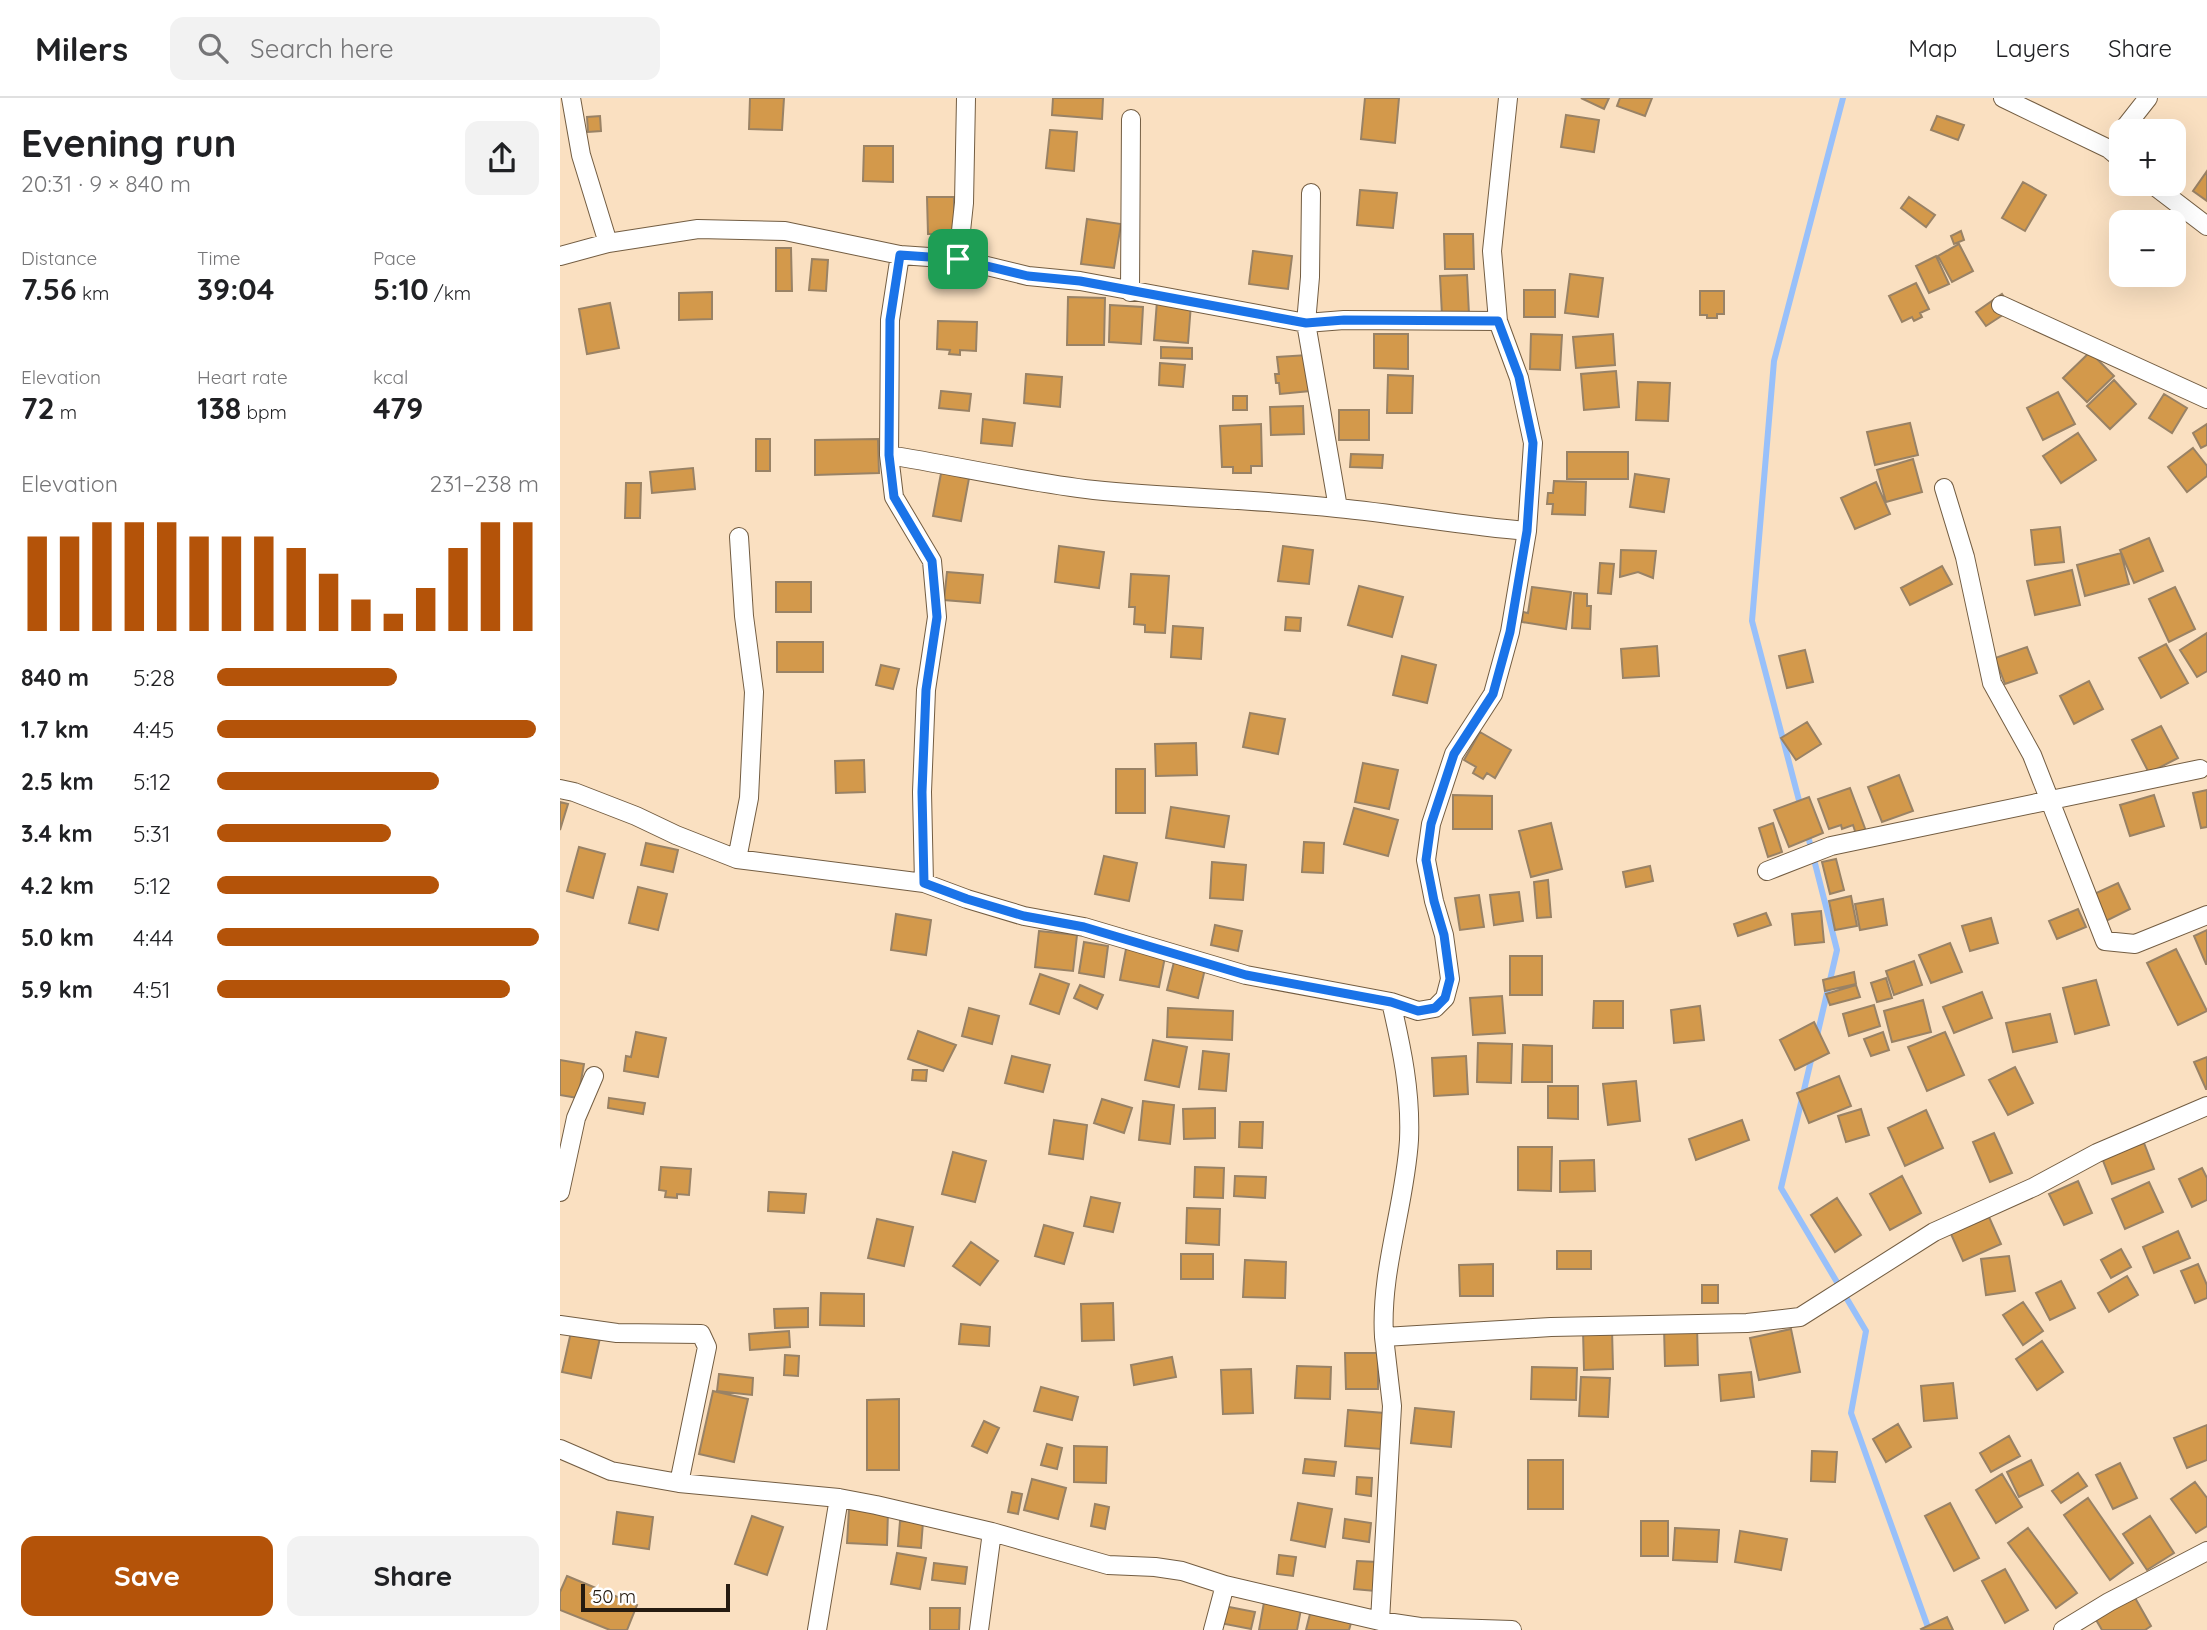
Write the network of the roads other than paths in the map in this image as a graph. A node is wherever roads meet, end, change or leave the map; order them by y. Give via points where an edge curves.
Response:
1 (571, 98) edge
2 (966, 98) edge
3 (1508, 98) edge
4 (2003, 98) edge
5 (2148, 98) edge
6 (1130, 119) dead end
7 (2132, 119) edge
8 (2109, 151) edge
9 (1311, 192) dead end
10 (2168, 196) edge
11 (2207, 226) edge
12 (608, 243) junction
13 (900, 255) junction
14 (560, 256) edge
15 (958, 259) junction
16 (1129, 292) junction
17 (2001, 305) dead end
18 (1498, 321) junction
19 (1306, 323) junction
20 (2207, 399) edge
21 (889, 455) junction
22 (1944, 488) dead end
23 (1338, 508) junction
24 (1527, 531) junction
25 (739, 537) dead end
26 (2200, 769) dead end
27 (560, 789) edge
28 (2049, 800) junction
29 (737, 859) junction
30 (1768, 872) dead end
31 (924, 883) junction
32 (2207, 915) edge
33 (1391, 1002) junction
34 (594, 1076) dead end
35 (2207, 1106) edge
36 (560, 1192) edge
37 (560, 1325) edge
38 (1384, 1337) junction
39 (560, 1449) edge
40 (679, 1483) junction
41 (839, 1498) junction
42 (992, 1532) junction
43 (2207, 1551) edge
44 (1225, 1585) junction
45 (1380, 1621) junction
46 (1420, 1629) edge
47 (817, 1630) edge
48 (979, 1630) edge
49 (1213, 1630) edge
50 (1512, 1630) edge
51 (2063, 1630) edge

1 - 12 street via 581,155
2 - 15 street
3 - 18 street via 1492,251
4 - 8 street
5 - 7 street
6 - 16 street
9 - 19 street
10 - 11 street
12 - 13 street via 698,229 785,231
12 - 14 street
13 - 15 street
13 - 21 street via 890,320
15 - 16 street
16 - 19 street
17 - 20 street
18 - 19 street
18 - 24 street via 1519,377 1533,443
19 - 23 street
21 - 23 street via 1046,484
21 - 31 street via 894,497 932,561 937,617 926,690
22 - 28 street via 1965,557 1993,684 2032,755
23 - 24 street
24 - 33 street via 1510,632 1493,694 1454,754 1431,824 1426,860 1444,935 1450,979 1445,998 1435,1008 1418,1011
25 - 29 street via 754,692 749,798
26 - 28 street
27 - 29 street
28 - 30 street via 1831,846
28 - 32 street via 2105,941 2135,944
29 - 31 street
31 - 33 street via 1024,916 1084,927 1246,975
33 - 38 street via 1406,1066 1409,1142 1385,1284
34 - 36 street via 576,1118
35 - 38 street via 2097,1153 1934,1233 1800,1317
37 - 40 street via 617,1333 701,1334 707,1347
38 - 45 street via 1392,1406
39 - 40 street via 611,1471
40 - 41 street
41 - 42 street
41 - 47 street
42 - 44 street via 1108,1565 1182,1571
42 - 48 street
43 - 51 street
44 - 45 street
44 - 49 street
45 - 46 street
46 - 50 street

